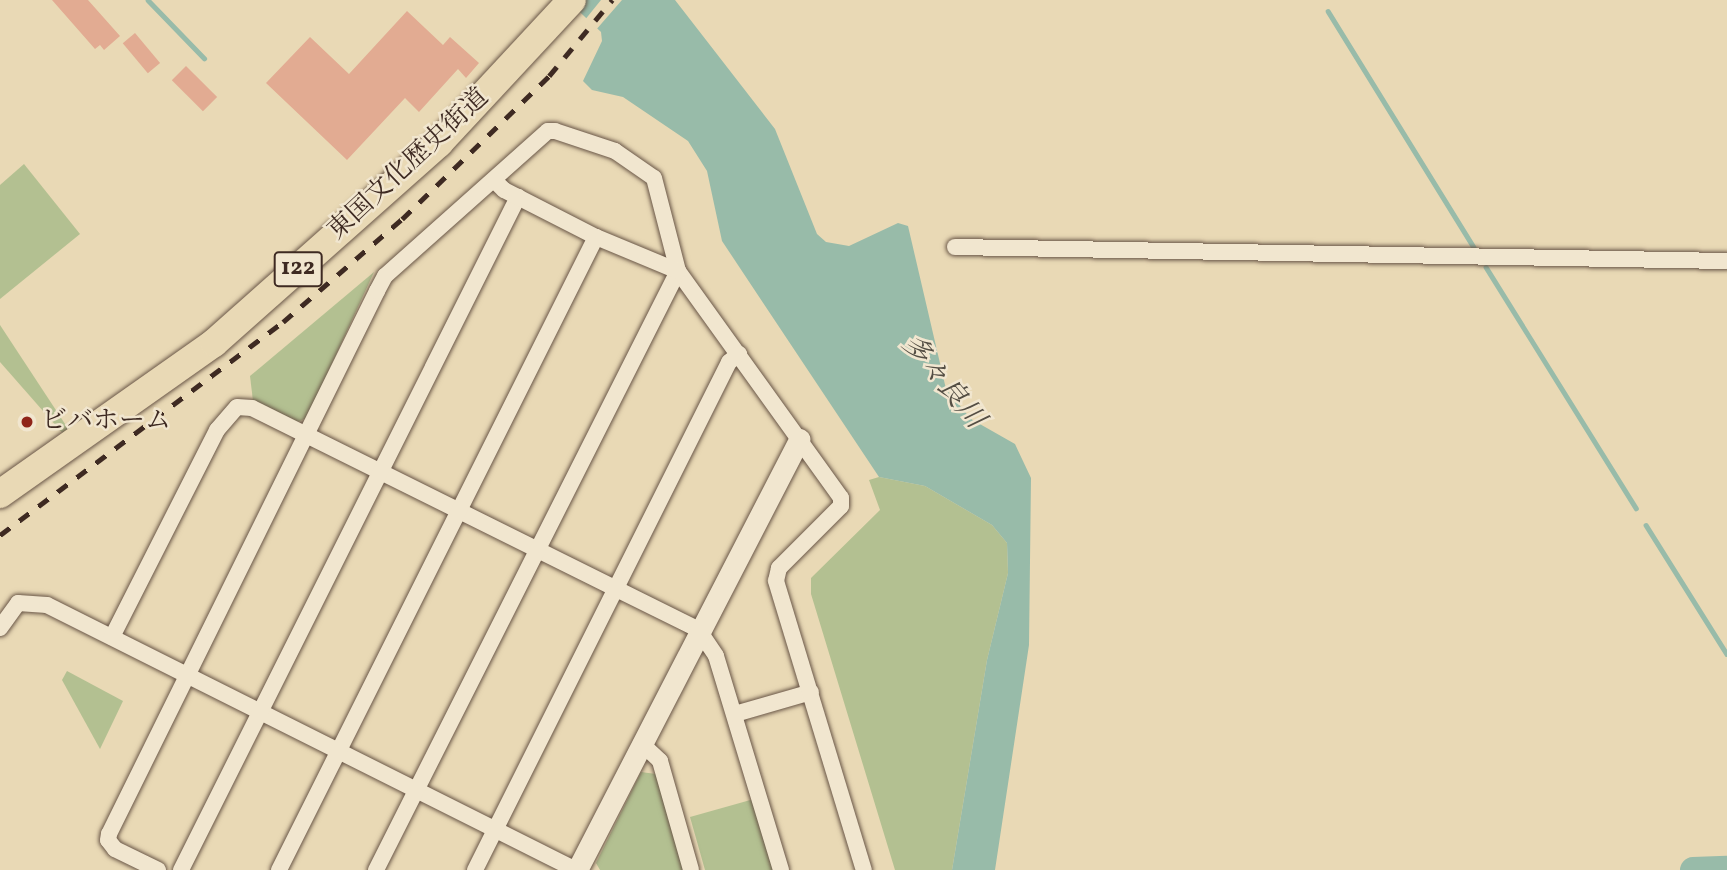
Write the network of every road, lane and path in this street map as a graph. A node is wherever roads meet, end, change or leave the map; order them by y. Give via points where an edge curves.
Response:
1 (569, 4) edge
2 (494, 180) junction
3 (518, 197) junction
4 (596, 237) junction
5 (955, 247) dead end
6 (1727, 261) edge
7 (678, 271) junction
8 (739, 354) junction
9 (306, 433) junction
10 (799, 439) junction
11 (382, 470) junction
12 (0, 495) edge
13 (459, 508) junction
14 (537, 548) junction
15 (616, 588) junction
16 (0, 628) edge
17 (698, 629) junction
18 (112, 637) junction
19 (188, 676) junction
20 (811, 692) junction
21 (261, 713) junction
22 (735, 714) junction
23 (641, 743) junction
24 (338, 753) junction
25 (416, 789) junction
26 (495, 830) junction
27 (158, 870) edge
28 (181, 870) edge
29 (279, 870) edge
30 (376, 870) edge
31 (475, 870) edge
32 (576, 870) edge
33 (691, 870) edge
34 (781, 870) edge
35 (864, 870) edge

1 - 12 highway, 東国文化歴史街道 / 122 via 439,142 214,343
2 - 3 street
2 - 7 street via 548,131 615,150 654,178
2 - 9 street via 385,276
3 - 4 street
3 - 11 street
4 - 7 street
4 - 13 street
5 - 6 street
7 - 8 street
7 - 14 street
8 - 10 street
8 - 15 street via 729,362
9 - 11 street
9 - 18 street via 247,407 230,413
9 - 19 street
10 - 17 street
10 - 20 street via 841,498 841,506 779,568 776,581
11 - 13 street
11 - 21 street
13 - 14 street
13 - 24 street
14 - 15 street
14 - 25 street
15 - 17 street
15 - 26 street
16 - 18 street via 12,607 39,601
17 - 22 street via 710,643
17 - 23 street
18 - 19 street
19 - 21 street
19 - 27 street via 108,840 115,849
20 - 22 street
20 - 35 street
21 - 24 street
21 - 28 street
22 - 34 street
23 - 32 street
23 - 33 street via 660,761
24 - 25 street
24 - 29 street
25 - 26 street
25 - 30 street
26 - 31 street
26 - 32 street

